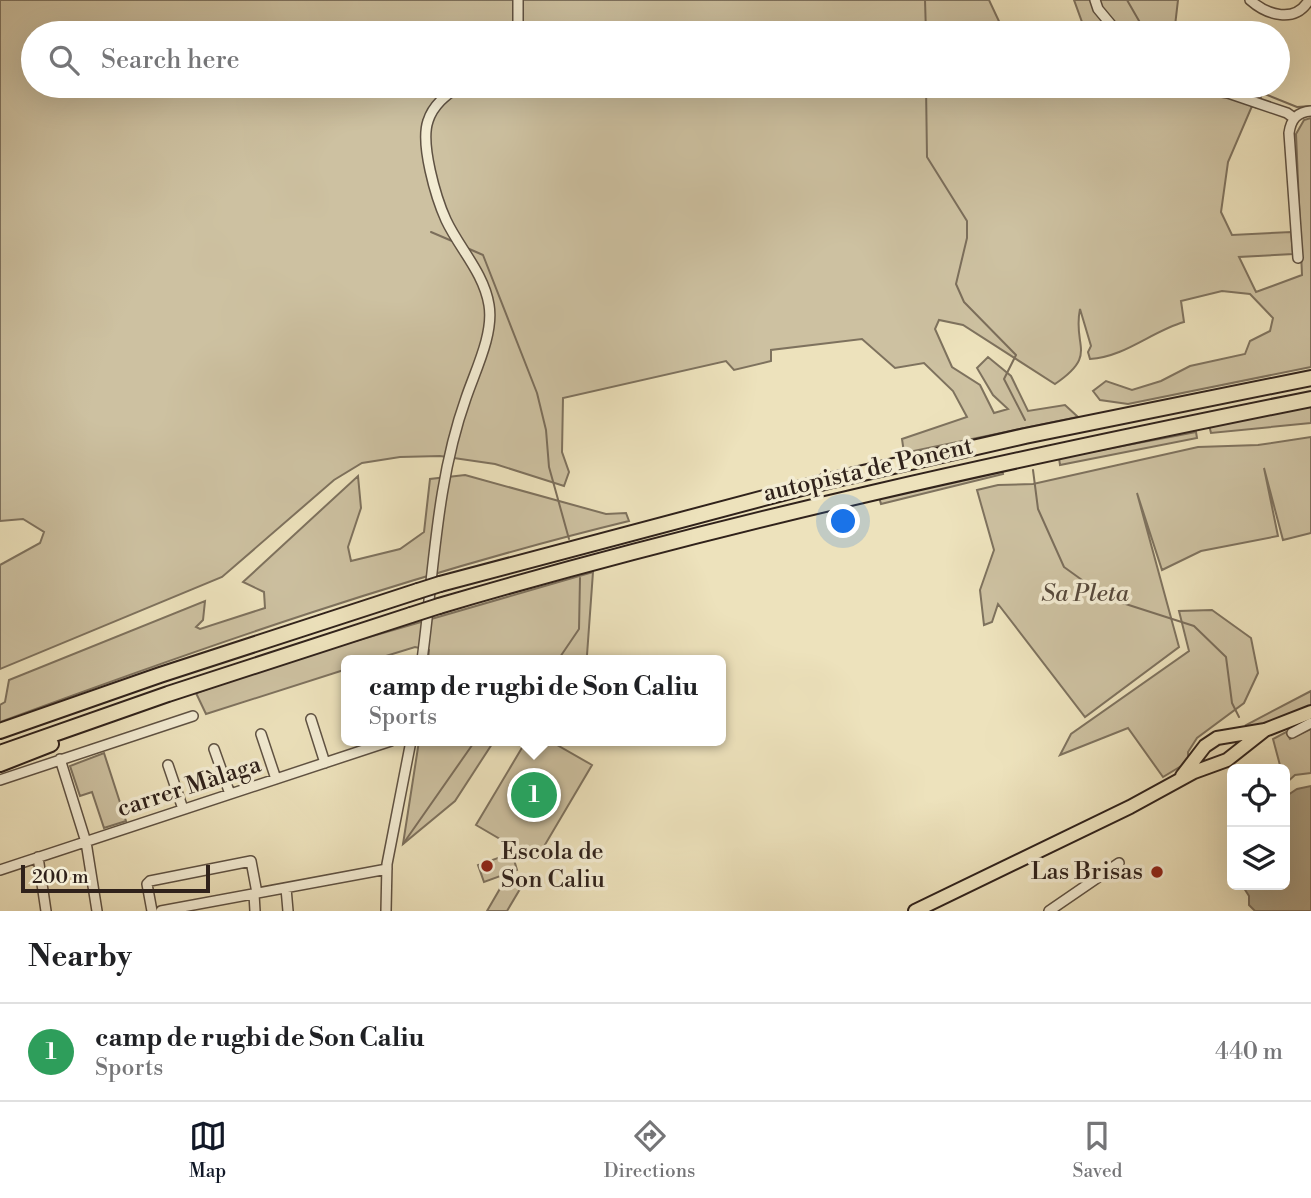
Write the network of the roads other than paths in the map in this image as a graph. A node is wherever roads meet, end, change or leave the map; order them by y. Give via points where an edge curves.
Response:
1 (518, 0) edge
2 (1095, 0) edge
3 (1250, 0) edge
4 (1309, 0) edge
5 (518, 21) edge
6 (1108, 21) edge
7 (443, 98) edge
8 (1243, 98) edge
9 (1311, 111) edge
10 (1294, 118) junction
11 (1298, 258) dead end
12 (1311, 378) edge
13 (1311, 399) edge
14 (435, 582) junction
15 (423, 655) edge
16 (211, 679) junction
17 (1311, 712) edge
18 (193, 716) dead end
19 (311, 719) dead end
20 (1311, 723) edge
21 (1265, 730) junction
22 (0, 732) edge
23 (1292, 733) dead end
24 (261, 734) dead end
25 (1217, 739) junction
26 (375, 746) edge
27 (410, 746) edge
28 (214, 750) dead end
29 (0, 753) edge
30 (60, 758) junction
31 (1227, 759) junction
32 (325, 762) junction
33 (0, 764) edge
34 (168, 765) dead end
35 (276, 779) junction
36 (0, 780) edge
37 (1174, 783) junction
38 (230, 794) junction
39 (183, 809) junction
40 (86, 842) junction
41 (38, 858) junction
42 (1119, 863) dead end
43 (387, 869) junction
44 (0, 870) edge
45 (286, 888) junction
46 (255, 894) junction
47 (199, 908) edge
48 (46, 911) edge
49 (97, 911) edge
50 (152, 911) edge
51 (161, 911) edge
52 (255, 911) edge
53 (288, 911) edge
54 (386, 911) edge
55 (915, 911) edge
56 (1049, 911) edge

1 - 5 street
2 - 6 street
3 - 4 street via 1277,16 1287,16
7 - 14 street via 428,121 426,141 433,180 446,220 484,286 490,308 444,480
8 - 10 street
9 - 10 street
10 - 11 street via 1289,133
12 - 14 highway, autopista de Ponent via 840,478
13 - 16 highway, autopista de Ponent, bridge via 854,496 658,545 439,606
14 - 15 street
14 - 22 highway, autopista de Ponent, bridge
16 - 29 highway
16 - 33 highway
17 - 21 main road
18 - 30 street
19 - 32 street
20 - 23 street
21 - 25 main road
21 - 31 main road
24 - 35 street
25 - 31 main road via 1232,744
25 - 31 main road via 1210,754 1215,760
25 - 37 main road
26 - 32 street, carrer Màlaga
27 - 43 street
28 - 38 street
30 - 36 street
30 - 40 street
31 - 37 main road
32 - 35 street, carrer Màlaga
34 - 39 street
35 - 38 street, carrer Màlaga
37 - 55 main road
38 - 39 street, carrer Màlaga
39 - 40 street, carrer Màlaga
40 - 41 street, carrer Màlaga
40 - 49 street
41 - 44 street, carrer Màlaga
41 - 48 street
42 - 56 street
43 - 45 street
43 - 54 street
45 - 46 street
45 - 53 street
46 - 47 street
46 - 50 street via 251,861 150,881
46 - 52 street
47 - 51 street

